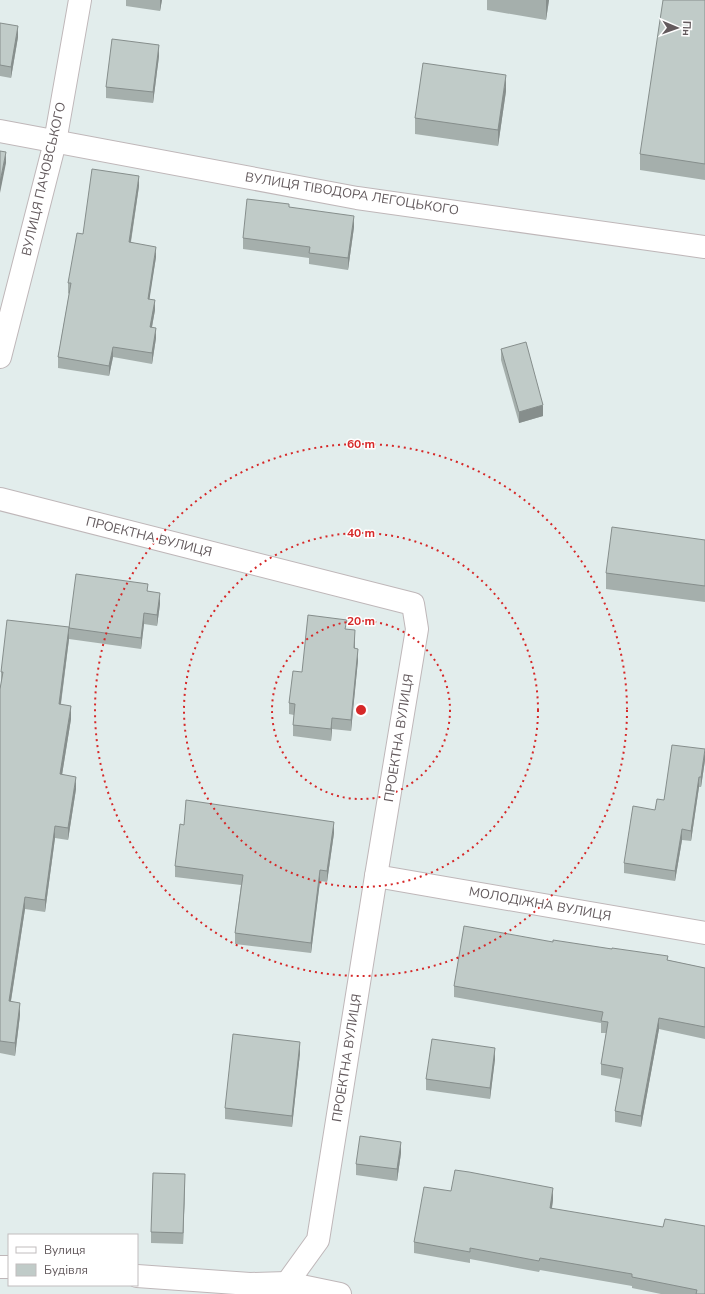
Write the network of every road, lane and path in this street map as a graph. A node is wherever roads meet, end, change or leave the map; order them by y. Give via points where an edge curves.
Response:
1 (80, 0) edge
2 (0, 131) edge
3 (55, 142) junction
4 (705, 247) edge
5 (0, 357) edge
6 (0, 499) edge
7 (376, 876) junction
8 (705, 933) edge
9 (138, 1276) edge
10 (287, 1283) junction
11 (252, 1289) edge
12 (340, 1294) edge

1 - 3 street, ВУЛИЦЯ ПАЧОВСЬКОГО
2 - 3 street, ВУЛИЦЯ ТІВОДОРА ЛЕГОЦЬКОГО
3 - 4 street, ВУЛИЦЯ ТІВОДОРА ЛЕГОЦЬКОГО via 357,198
3 - 5 street, ВУЛИЦЯ ПАЧОВСЬКОГО
6 - 7 street, ПРОЕКТНА ВУЛИЦЯ via 413,604 417,629
7 - 8 street, МОЛОДІЖНА ВУЛИЦЯ
7 - 10 street, ПРОЕКТНА ВУЛИЦЯ via 318,1240
9 - 11 street
10 - 11 street
10 - 12 street

